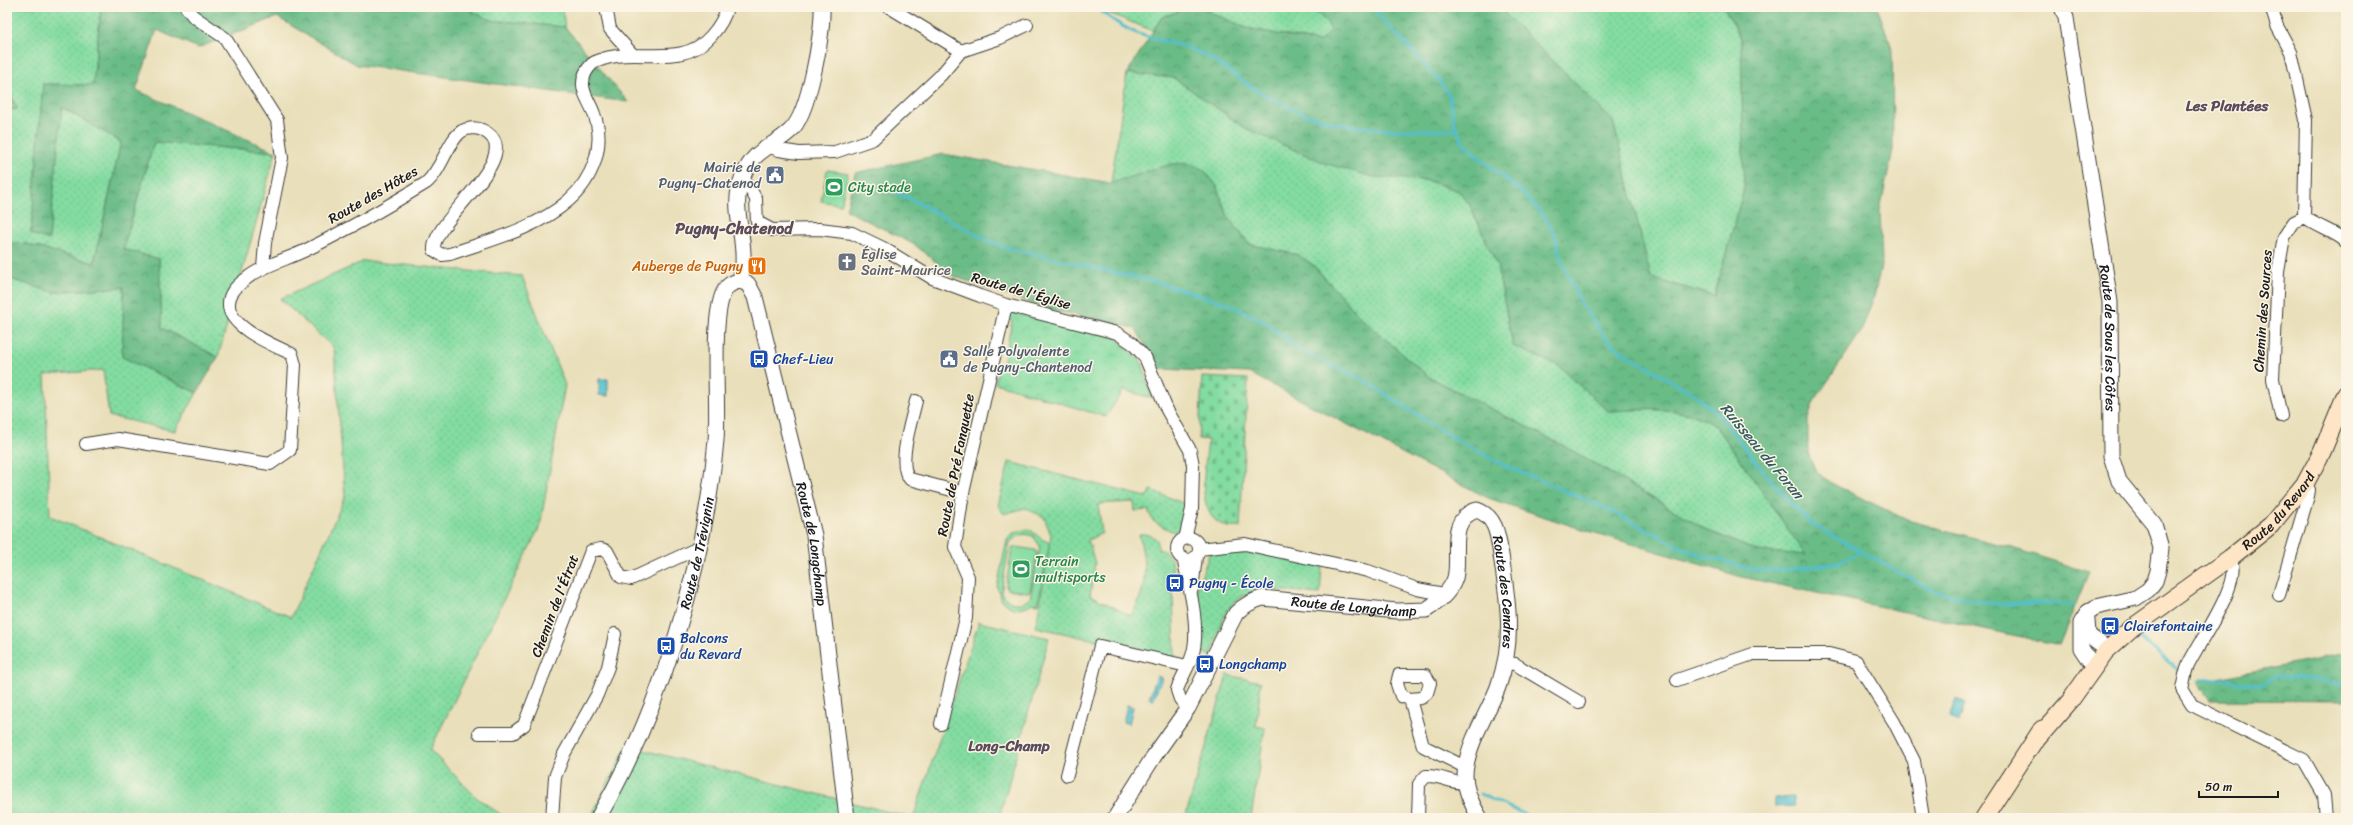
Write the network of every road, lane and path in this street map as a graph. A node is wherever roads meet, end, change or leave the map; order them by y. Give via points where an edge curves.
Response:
1 (186, 7) edge
2 (606, 7) edge
3 (727, 7) edge
4 (822, 7) edge
5 (889, 7) edge
6 (2062, 7) edge
7 (2271, 7) edge
8 (1027, 25) dead end
9 (961, 51) junction
10 (633, 55) junction
11 (768, 146) junction
12 (743, 177) junction
13 (2304, 217) junction
14 (2346, 242) edge
15 (263, 268) junction
16 (740, 281) junction
17 (1006, 305) junction
18 (2346, 382) edge
19 (2344, 398) edge
20 (916, 401) dead end
21 (2281, 416) dead end
22 (86, 444) dead end
23 (2306, 482) junction
24 (963, 492) junction
25 (1194, 546) junction
26 (698, 548) junction
27 (1183, 558) junction
28 (2224, 562) junction
29 (1191, 594) junction
30 (1444, 594) junction
31 (2278, 594) dead end
32 (615, 634) dead end
33 (2098, 655) junction
34 (1506, 664) junction
35 (1187, 666) junction
36 (1677, 680) dead end
37 (1410, 699) dead end
38 (1579, 702) dead end
39 (1191, 703) junction
40 (941, 724) dead end
41 (479, 733) dead end
42 (1465, 767) junction
43 (1067, 775) dead end
44 (1465, 783) junction
45 (552, 818) edge
46 (598, 818) edge
47 (847, 818) edge
48 (1115, 818) edge
49 (1418, 818) edge
50 (1480, 818) edge
51 (1923, 818) edge
52 (1984, 818) edge
53 (2326, 818) edge

1 - 15 street via 193,16 225,38 277,120 282,158 265,243
2 - 10 street via 610,29
3 - 10 street, Route des Hôtes via 716,31 697,48 671,56
4 - 11 street via 820,44 814,74 799,120 791,131
5 - 9 street
6 - 33 street, Route de Sous les Côtes via 2066,18 2110,302 2111,456 2119,481 2154,524 2161,548 2155,580 2148,590 2136,598 2096,607 2088,612 2088,635
7 - 13 street via 2277,26 2292,52 2306,120
8 - 9 street via 1000,38
9 - 11 street via 941,75 873,139 834,152 799,153
10 - 15 street, Route des Hôtes via 593,62 586,70 583,83 598,123 598,152 593,166 578,190 548,215 450,254 442,255 434,250 433,244 438,232 480,182 494,161 496,152 489,136 483,130 469,128 454,140 442,165 426,183 308,249
11 - 12 street via 755,155
12 - 16 street via 737,209 743,263
12 - 17 street, Route de l'Église via 756,199 757,222 765,228 820,229 852,233 932,278
13 - 14 street
13 - 21 street, Chemin des Sources via 2294,222 2284,237 2278,272 2273,379
15 - 22 street, Route des Hôtes via 247,278 234,291 229,308 241,326 292,354 295,365 290,450 270,464 118,439
16 - 26 street, Route de Trévignin via 732,282 720,300 717,434 713,478
16 - 47 street, Route de Longchamp via 748,284 755,297 814,535
17 - 24 street, Route de Pré Fanquette
17 - 25 street, Route de l'Église via 1117,333 1138,348 1151,369 1167,410 1190,450 1193,465
18 - 19 main road, Route du Revard
19 - 23 main road, Route du Revard via 2322,452
20 - 24 street via 904,459 905,475 910,479
23 - 28 main road, Route du Revard via 2271,525
23 - 31 street via 2308,496
24 - 40 street, Route de Pré Fanquette via 955,547 968,577 966,618
25 - 27 street via 1190,560
25 - 27 street via 1178,546 1178,553
25 - 29 street
25 - 30 street via 1245,544 1368,571 1417,589
26 - 41 street, Chemin de l'Étrat via 631,579 621,577 608,551 601,549 591,552 524,725 513,733
26 - 46 street, Route de Trévignin via 673,645 634,747
27 - 29 street
28 - 33 main road, Route du Revard via 2180,592 2127,620
28 - 53 street via 2227,589 2187,666 2182,689 2192,705 2304,760 2324,795
29 - 35 street via 1195,629 1193,655
30 - 34 street, Route des Cendres via 1455,578 1460,522 1471,512 1484,512 1493,521 1496,531 1510,613
30 - 39 street, Route de Longchamp via 1426,610 1416,611 1262,598 1252,601 1236,613
32 - 45 street via 608,667 597,695 564,754 555,777
33 - 52 main road, Route du Revard via 2054,708 2037,739
34 - 38 street via 1515,664
34 - 42 street, Route des Cendres
35 - 39 street via 1177,690 1180,699
35 - 43 street via 1100,646
36 - 51 street via 1753,654 1829,654 1856,661 1914,761
37 - 42 street via 1423,746
39 - 48 street, Route de Longchamp
42 - 44 street, Route des Cendres
44 - 49 street via 1456,783 1437,775 1426,776 1419,784
44 - 50 street, Route des Cendres via 1472,805

